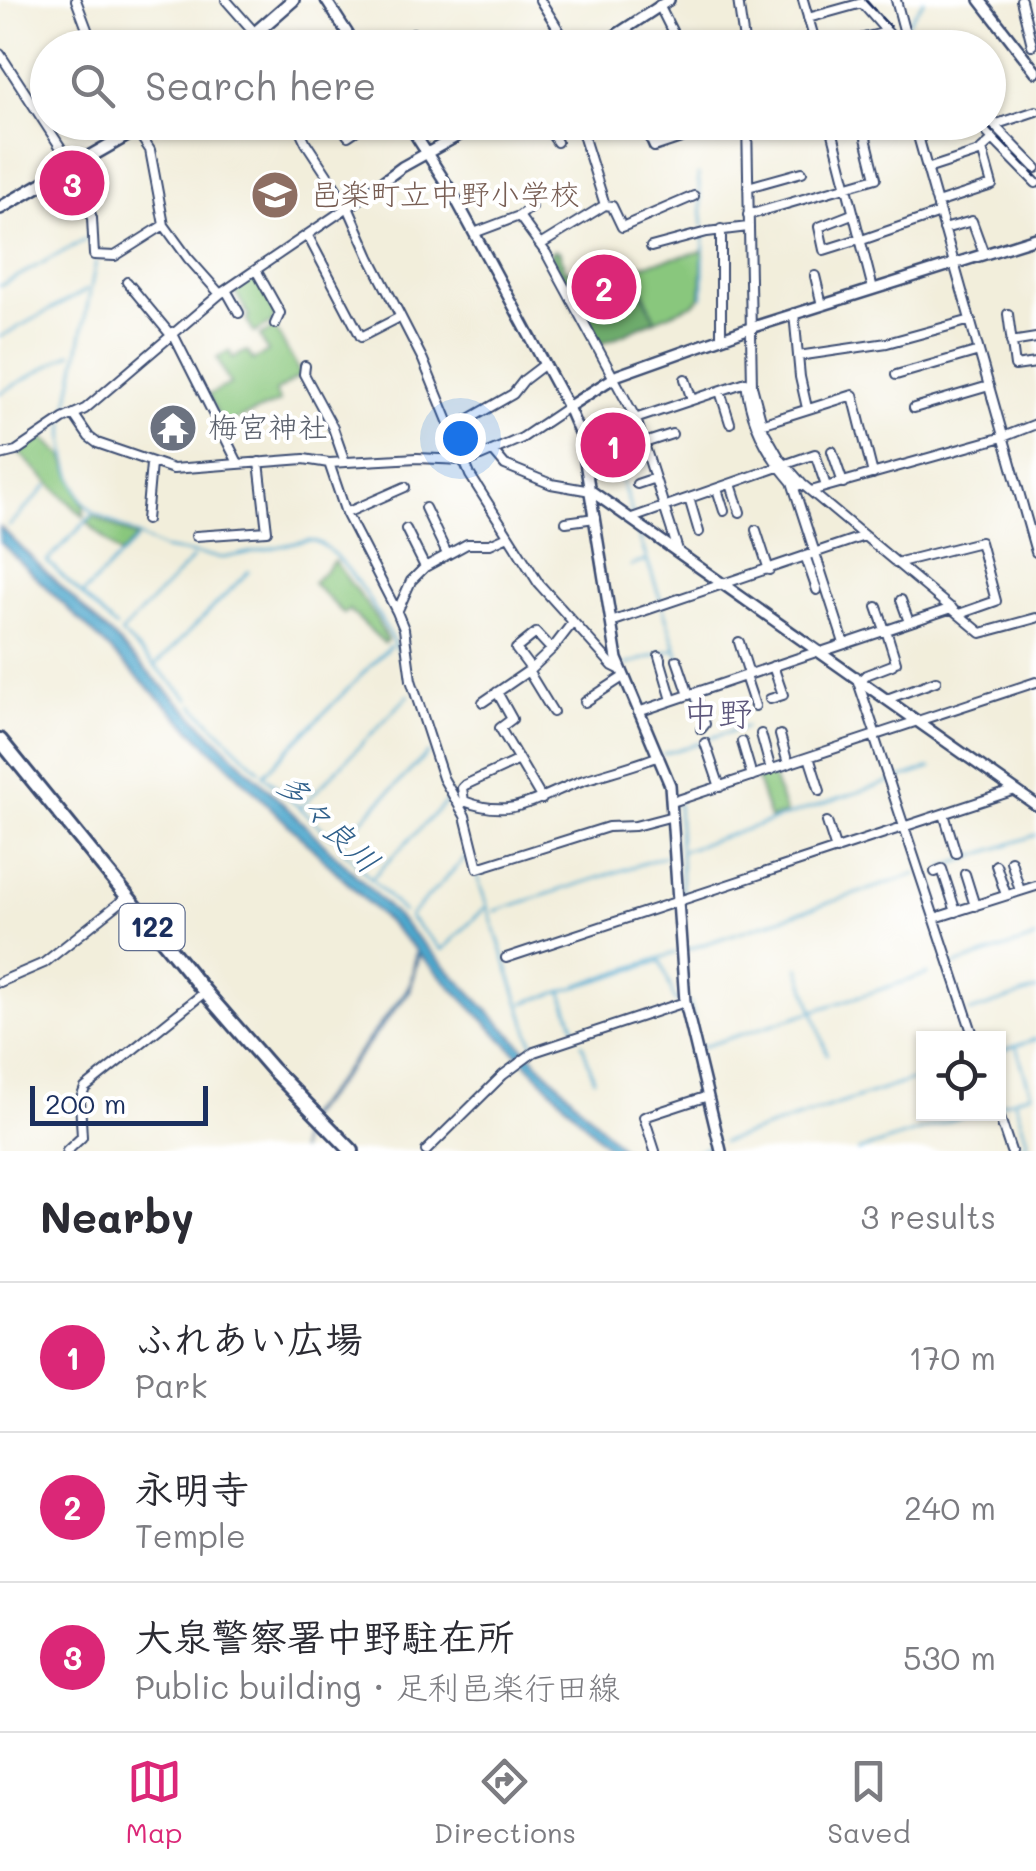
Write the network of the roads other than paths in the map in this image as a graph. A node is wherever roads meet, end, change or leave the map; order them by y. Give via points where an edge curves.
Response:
1 (76, 0) edge
2 (226, 0) edge
3 (293, 0) edge
4 (326, 0) edge
5 (540, 0) edge
6 (558, 0) edge
7 (738, 0) edge
8 (803, 0) edge
9 (896, 0) edge
10 (980, 0) edge
11 (1021, 0) edge
12 (664, 3) edge
13 (547, 8) junction
14 (808, 18) junction
15 (1031, 18) edge
16 (87, 30) edge
17 (251, 30) edge
18 (259, 30) edge
19 (345, 30) edge
20 (560, 30) edge
21 (623, 30) edge
22 (674, 30) edge
23 (742, 30) edge
24 (812, 30) edge
25 (886, 30) edge
26 (904, 30) edge
27 (1003, 30) edge
28 (1006, 34) edge
29 (1034, 45) edge
30 (1018, 50) junction
31 (0, 54) edge
32 (1036, 72) edge
33 (30, 100) edge
34 (1036, 112) edge
35 (1006, 119) edge
36 (1006, 137) edge
37 (56, 140) edge
38 (115, 140) edge
39 (143, 140) edge
40 (307, 140) edge
41 (419, 140) edge
42 (449, 140) edge
43 (585, 140) edge
44 (651, 140) edge
45 (674, 140) edge
46 (746, 140) edge
47 (834, 140) edge
48 (866, 140) edge
49 (919, 140) edge
50 (992, 140) edge
51 (994, 140) edge
52 (654, 147) junction
53 (982, 149) junction
54 (427, 152) junction
55 (641, 152) dead end
56 (74, 168) junction
57 (927, 168) junction
58 (1036, 168) edge
59 (802, 172) dead end
60 (1036, 183) edge
61 (845, 185) junction
62 (748, 187) junction
63 (694, 196) dead end
64 (605, 205) junction
65 (348, 207) junction
66 (0, 208) edge
67 (531, 208) dead end
68 (938, 208) junction
69 (852, 214) junction
70 (748, 215) junction
71 (519, 216) junction
72 (164, 225) junction
73 (748, 227) junction
74 (722, 229) junction
75 (944, 229) junction
76 (474, 233) junction
77 (308, 236) junction
78 (1036, 238) edge
79 (859, 240) junction
80 (540, 245) junction
81 (650, 247) dead end
82 (984, 254) junction
83 (954, 263) junction
84 (256, 270) junction
85 (815, 276) dead end
86 (126, 282) dead end
87 (873, 289) junction
88 (223, 292) junction
89 (822, 304) junction
90 (239, 313) dead end
91 (794, 314) junction
92 (1008, 314) dead end
93 (400, 317) junction
94 (970, 320) junction
95 (275, 324) dead end
96 (750, 328) junction
97 (171, 333) junction
98 (721, 338) junction
99 (1036, 338) edge
100 (1011, 342) junction
101 (980, 351) junction
102 (746, 353) dead end
103 (798, 356) junction
104 (1036, 363) edge
105 (546, 364) junction
106 (305, 366) dead end
107 (896, 375) dead end
108 (613, 377) junction
109 (685, 379) dead end
110 (746, 382) junction
111 (989, 386) junction
112 (720, 391) junction
113 (692, 400) junction
114 (568, 406) junction
115 (807, 408) junction
116 (914, 408) dead end
117 (74, 415) junction
118 (636, 419) junction
119 (730, 422) dead end
120 (762, 424) junction
121 (1036, 424) edge
122 (450, 430) junction
123 (672, 434) dead end
124 (581, 437) junction
125 (1003, 437) junction
126 (644, 443) junction
127 (832, 451) dead end
128 (494, 452) junction
129 (0, 455) edge
130 (463, 461) junction
131 (259, 462) junction
132 (346, 462) junction
133 (329, 463) junction
134 (150, 464) junction
135 (238, 464) junction
136 (782, 467) junction
137 (873, 474) junction
138 (655, 478) junction
139 (797, 483) junction
140 (843, 483) junction
141 (636, 484) dead end
142 (731, 484) junction
143 (826, 486) junction
144 (405, 487) dead end
145 (717, 489) junction
146 (590, 491) junction
147 (810, 491) junction
148 (688, 498) junction
149 (664, 506) junction
150 (426, 508) dead end
151 (724, 512) dead end
152 (740, 512) dead end
153 (346, 514) junction
154 (595, 518) junction
155 (632, 518) junction
156 (146, 520) dead end
157 (566, 522) dead end
158 (406, 530) dead end
159 (756, 530) dead end
160 (699, 532) dead end
161 (196, 536) dead end
162 (508, 536) junction
163 (864, 536) junction
164 (678, 550) junction
165 (1036, 552) edge
166 (447, 554) junction
167 (810, 556) junction
168 (896, 563) junction
169 (425, 568) junction
170 (769, 570) junction
171 (725, 584) junction
172 (816, 590) dead end
173 (902, 600) dead end
174 (878, 607) dead end
175 (956, 611) junction
176 (397, 612) junction
177 (1036, 618) edge
178 (573, 622) junction
179 (611, 622) junction
180 (909, 622) junction
181 (886, 630) junction
182 (739, 642) dead end
183 (844, 643) junction
184 (552, 649) junction
185 (820, 651) junction
186 (659, 656) dead end
187 (678, 660) dead end
188 (773, 666) junction
189 (529, 670) junction
190 (621, 673) junction
191 (747, 675) junction
192 (858, 678) junction
193 (936, 681) dead end
194 (1036, 682) edge
195 (497, 692) junction
196 (692, 694) junction
197 (770, 699) dead end
198 (887, 699) junction
199 (672, 700) junction
200 (483, 702) dead end
201 (584, 702) dead end
202 (755, 706) dead end
203 (552, 712) dead end
204 (638, 712) junction
205 (918, 721) junction
206 (701, 729) dead end
207 (761, 734) dead end
208 (780, 735) dead end
209 (875, 735) junction
210 (0, 740) edge
211 (742, 742) dead end
212 (705, 743) dead end
213 (659, 756) junction
214 (809, 756) junction
215 (518, 760) junction
216 (788, 764) junction
217 (771, 770) junction
218 (752, 776) junction
219 (720, 787) junction
220 (820, 790) dead end
221 (1015, 790) junction
222 (542, 799) junction
223 (672, 802) junction
224 (462, 803) junction
225 (1036, 805) edge
226 (944, 814) junction
227 (673, 816) junction
228 (827, 822) dead end
229 (904, 828) junction
230 (836, 850) junction
231 (956, 853) dead end
232 (1010, 860) dead end
233 (996, 865) dead end
234 (935, 872) dead end
235 (965, 874) dead end
236 (948, 886) junction
237 (1036, 886) edge
238 (1020, 891) junction
239 (926, 893) junction
240 (1006, 895) junction
241 (127, 897) junction
242 (677, 902) junction
243 (974, 906) junction
244 (956, 912) junction
245 (935, 918) junction
246 (506, 958) dead end
247 (0, 982) edge
248 (205, 992) junction
249 (684, 1002) junction
250 (972, 1031) edge
251 (708, 1096) junction
252 (1001, 1121) edge
253 (68, 1151) edge
254 (352, 1151) edge
255 (426, 1151) edge
256 (654, 1151) edge
257 (721, 1151) edge
258 (1011, 1151) edge

1 - 16 street
2 - 17 street
3 - 18 main road
4 - 19 street
5 - 13 street
6 - 13 street
7 - 23 street
8 - 14 street
9 - 26 street
10 - 27 street
11 - 15 street
12 - 21 street
12 - 22 street
13 - 20 street
14 - 24 street
14 - 25 street via 862,3
15 - 29 street
28 - 30 street
29 - 30 street
30 - 32 street
31 - 33 street
34 - 35 street
36 - 58 street
37 - 56 street
38 - 56 main road
39 - 72 street
40 - 65 street
41 - 54 street
42 - 54 street
43 - 64 street
44 - 52 street
45 - 52 street
46 - 62 street
47 - 61 street
48 - 61 street via 876,178
49 - 57 street
50 - 53 street
51 - 60 street
52 - 55 street
53 - 57 street
53 - 68 street via 992,185
54 - 65 street
54 - 76 street
56 - 66 main road
56 - 72 street via 92,218 94,256 115,256
57 - 68 street
59 - 62 street
61 - 69 street
61 - 70 street
62 - 70 street
63 - 64 street via 622,227
64 - 80 street
65 - 77 street
65 - 93 street
67 - 71 street
68 - 75 street
68 - 79 street
69 - 79 street
69 - 79 street via 819,227 824,250
70 - 73 street
71 - 76 street
71 - 80 street
72 - 88 street
73 - 74 street
73 - 96 street
74 - 81 street
74 - 98 street
75 - 82 street via 972,221
75 - 83 street
76 - 105 street
77 - 84 street
77 - 93 street via 361,338
78 - 82 street
79 - 87 street
80 - 108 street
82 - 83 street
83 - 87 street
83 - 94 street
84 - 88 street
84 - 95 street via 278,304
85 - 89 street
86 - 97 street
87 - 89 street
88 - 90 street
88 - 97 street
89 - 91 street
91 - 96 street
91 - 103 street
92 - 100 street
93 - 122 street
94 - 101 street
94 - 103 street via 887,343
96 - 98 street
96 - 120 street via 752,386
97 - 117 street
97 - 135 street
98 - 108 street
99 - 100 street
100 - 104 street via 1015,366
101 - 107 street
101 - 111 street
102 - 110 street
103 - 115 street
105 - 114 street
105 - 122 street via 513,394
106 - 132 street
108 - 114 street
108 - 118 street
109 - 113 street
110 - 112 street
110 - 136 street via 756,425
111 - 116 street
111 - 125 street
112 - 113 street
112 - 119 street
113 - 118 street
114 - 124 street
114 - 128 street
115 - 120 street
115 - 137 street via 853,396
117 - 129 street
117 - 134 street via 93,440
118 - 124 street
118 - 126 street
120 - 136 street
121 - 125 street
122 - 130 street
123 - 126 street
124 - 146 street
125 - 137 street
125 - 165 street
126 - 138 street
127 - 140 street
128 - 130 street
128 - 146 street via 505,465 551,484
130 - 132 street
130 - 162 street
131 - 133 street
131 - 135 street
131 - 161 street via 267,531
132 - 133 street
133 - 153 street
134 - 135 street
134 - 156 street
136 - 139 street
136 - 142 street
136 - 143 street via 816,454
137 - 140 street
138 - 141 street
138 - 149 street
139 - 147 street
139 - 167 street
140 - 143 street
142 - 145 street
142 - 152 street
143 - 147 street
144 - 153 street
145 - 148 street
145 - 151 street
146 - 154 street
146 - 155 street
147 - 163 street
148 - 149 street
148 - 160 street
149 - 155 street
149 - 164 street
150 - 166 street
153 - 176 street
154 - 157 street
154 - 179 street
155 - 164 street
158 - 169 street
159 - 170 street
162 - 166 street
162 - 178 street
163 - 167 street
163 - 168 street
164 - 171 street
166 - 169 street
167 - 170 street
167 - 172 street
167 - 183 street
168 - 175 street
168 - 175 street via 980,542 996,601
169 - 176 street
170 - 171 street
171 - 179 street
171 - 185 street
173 - 180 street
174 - 181 street
175 - 177 street via 982,633
175 - 180 street
176 - 224 street via 443,778
178 - 184 street
178 - 190 street
179 - 190 street
180 - 181 street
181 - 183 street
181 - 192 street via 894,664
182 - 191 street
183 - 185 street
184 - 189 street
184 - 189 street via 536,633 516,649
185 - 188 street
185 - 192 street
186 - 199 street
187 - 196 street
188 - 191 street
188 - 197 street via 783,695
189 - 195 street
189 - 203 street
190 - 201 street
190 - 204 street
191 - 196 street
191 - 202 street
192 - 198 street
192 - 209 street
193 - 198 street
194 - 205 street
195 - 200 street
195 - 215 street via 512,719 500,728
196 - 199 street
196 - 206 street
198 - 205 street
199 - 204 street
204 - 213 street
205 - 209 street
205 - 221 street
207 - 217 street
208 - 216 street
209 - 214 street
209 - 229 street
210 - 241 highway, 122
211 - 218 street
212 - 219 street
213 - 222 street
213 - 223 street
214 - 216 street
214 - 220 street
215 - 222 street
215 - 224 street via 465,785
216 - 217 street
217 - 218 street
218 - 219 street
219 - 223 street
221 - 225 street
221 - 226 street
222 - 224 street via 490,810
223 - 227 street
224 - 227 street via 478,868 608,826
226 - 229 street
226 - 231 street
227 - 242 street
228 - 230 street
229 - 230 street
229 - 239 street
230 - 242 street
232 - 238 street
233 - 240 street
234 - 236 street via 942,869
235 - 243 street
236 - 239 street
236 - 244 street
237 - 238 street
238 - 240 street
239 - 245 street
240 - 243 street
241 - 247 street via 44,963
241 - 248 highway, 122
242 - 246 street
242 - 249 street
243 - 244 street
244 - 245 street
245 - 250 street
248 - 253 street via 84,1088 82,1137
248 - 254 highway, 122
249 - 251 street
249 - 255 street via 533,1053
251 - 256 street via 644,1117
251 - 257 street
252 - 258 street

